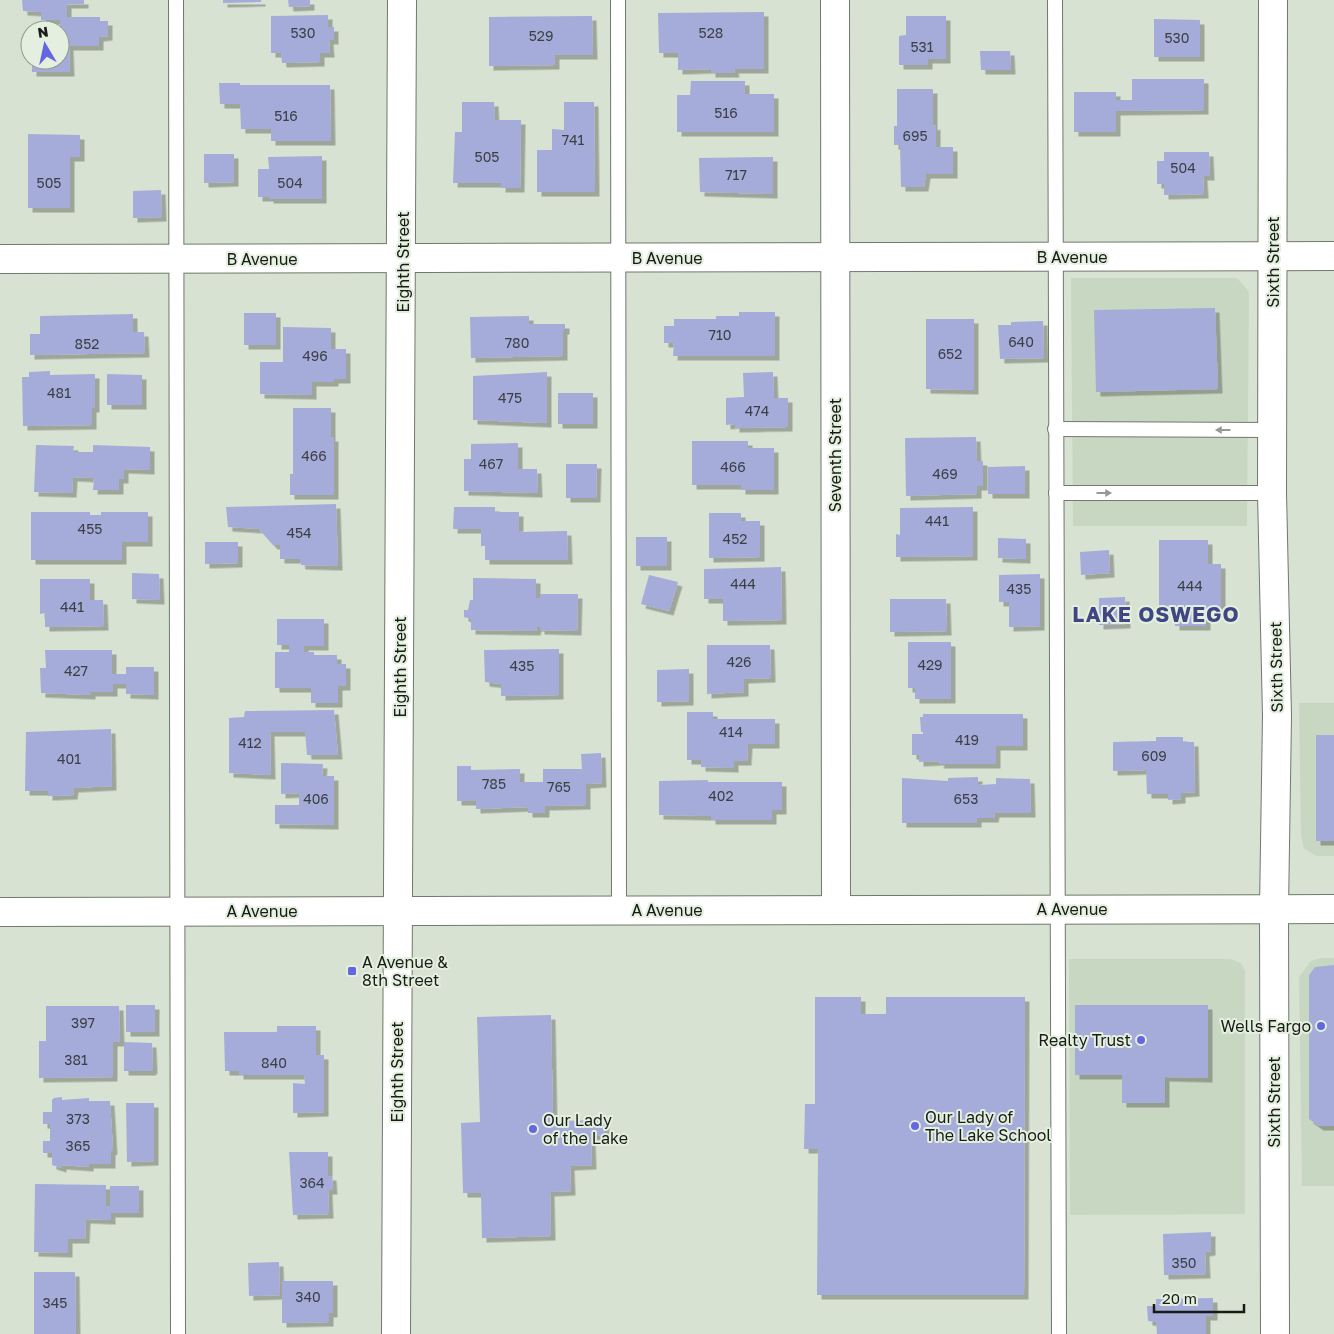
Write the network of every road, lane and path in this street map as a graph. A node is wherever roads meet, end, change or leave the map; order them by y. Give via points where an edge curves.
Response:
1 (176, 0) edge
2 (402, 0) edge
3 (618, 0) edge
4 (835, 0) edge
5 (1055, 0) edge
6 (1272, 0) edge
7 (1273, 256) junction
8 (1334, 256) edge
9 (835, 257) junction
10 (1055, 257) junction
11 (403, 258) junction
12 (618, 258) junction
13 (0, 259) edge
14 (176, 259) junction
15 (1055, 429) junction
16 (1272, 430) junction
17 (1056, 493) junction
18 (1272, 493) junction
19 (1274, 909) junction
20 (1334, 909) edge
21 (620, 910) junction
22 (836, 910) junction
23 (1056, 910) junction
24 (178, 911) junction
25 (398, 911) junction
26 (0, 912) edge
27 (178, 1334) edge
28 (396, 1334) edge
29 (1060, 1334) edge
30 (1275, 1334) edge

1 - 14 lane
2 - 11 street, Eighth Street
3 - 12 lane
4 - 9 street, Seventh Street
5 - 10 lane
6 - 7 street, Sixth Street
7 - 8 street, B Avenue
7 - 10 street, B Avenue
7 - 16 street, Sixth Street
9 - 10 street, B Avenue
9 - 12 street, B Avenue
9 - 22 street, Seventh Street
10 - 15 lane
11 - 12 street, B Avenue
11 - 14 street, B Avenue
11 - 25 street, Eighth Street
12 - 21 lane
13 - 14 street, B Avenue
14 - 24 lane
16 -> 15 lane
15 - 17 lane
16 - 18 street, Sixth Street
17 -> 18 lane
17 - 23 lane
18 - 19 street, Sixth Street via 1277,716
19 - 20 street, A Avenue
19 - 23 street, A Avenue
19 - 30 street, Sixth Street
21 - 22 street, A Avenue
21 - 25 street, A Avenue
22 - 23 street, A Avenue
23 - 29 lane
24 - 25 street, A Avenue
24 - 26 street, A Avenue
24 - 27 lane
25 - 28 street, Eighth Street

